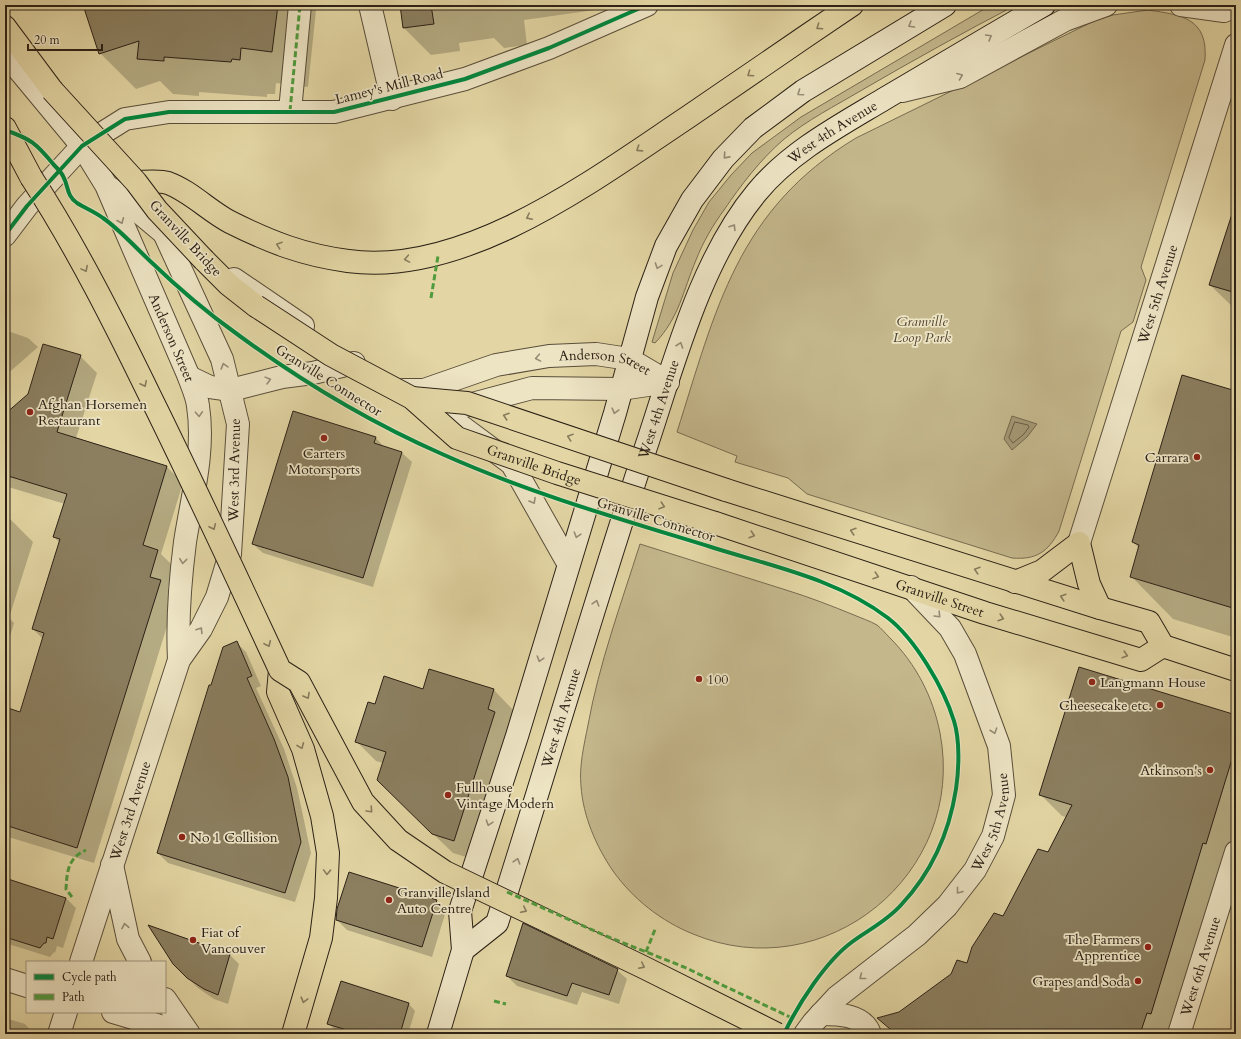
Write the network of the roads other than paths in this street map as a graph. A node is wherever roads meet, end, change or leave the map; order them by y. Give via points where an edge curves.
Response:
1 (300, 5) edge
2 (370, 5) edge
3 (647, 5) edge
4 (852, 5) edge
5 (945, 5) edge
6 (1044, 5) edge
7 (1106, 5) edge
8 (1181, 5) edge
9 (1236, 6) edge
10 (5, 27) edge
11 (1236, 45) edge
12 (5, 49) edge
13 (895, 92) junction
14 (392, 99) junction
15 (290, 111) junction
16 (5, 128) edge
17 (82, 146) junction
18 (136, 182) junction
19 (106, 185) junction
20 (164, 233) junction
21 (5, 235) edge
22 (629, 359) junction
23 (354, 363) junction
24 (189, 377) junction
25 (668, 382) junction
26 (621, 389) junction
27 (231, 390) junction
28 (408, 394) junction
29 (436, 409) junction
30 (715, 523) joint
31 (1079, 543) junction
32 (568, 563) junction
33 (1015, 582) junction
34 (911, 587) junction
35 (1100, 608) junction
36 (1163, 646) junction
37 (178, 660) junction
38 (280, 670) junction
39 (1236, 670) edge
40 (1236, 852) edge
41 (112, 865) junction
42 (463, 950) junction
43 (81, 961) edge
44 (139, 961) edge
45 (5, 979) edge
46 (26, 986) edge
47 (166, 1001) edge
48 (66, 1013) edge
49 (116, 1013) edge
50 (821, 1014) junction
51 (59, 1034) edge
52 (188, 1034) edge
53 (293, 1034) edge
54 (438, 1034) edge
55 (777, 1034) edge
56 (805, 1034) edge
57 (870, 1034) edge
58 (1180, 1034) edge

1 - 15 street
2 - 14 street
3 - 14 street, Lamey's Mill Road via 521,59 466,79
4 -> 18 highway via 551,206 474,242 433,254 391,262 350,261 311,254 277,245 228,221 167,182
5 -> 22 street via 803,91 753,128 723,159 692,200 666,246 647,297
13 -> 6 street, West 4th Avenue
13 -> 7 street via 960,78 1065,20
8 - 9 street via 1224,11
10 - 18 highway, Granville Bridge, bridge via 52,90
11 - 31 street, West 5th Avenue
12 - 17 street, Anderson Street via 14,64
25 -> 13 street, West 4th Avenue via 686,328 710,271 731,229 758,192 792,159 831,131
14 - 15 street, Lamey's Mill Road via 334,112
15 - 17 street, Lamey's Mill Road via 169,112 126,119
16 -> 38 highway, bridge via 31,177 67,234 118,330
17 - 19 street, Anderson Street
17 - 21 street, Lamey's Mill Road via 30,202
18 - 28 highway, Granville Bridge, bridge via 157,210 204,260 228,284 256,306 332,355
19 - 20 street, Anderson Street
19 -> 24 street, Anderson Street
20 - 23 street, Anderson Street via 272,302
27 -> 20 street, West 3rd Avenue via 222,359
22 - 25 street, Anderson Street
22 - 26 street
22 -> 28 street, Anderson Street via 596,354 549,356 496,365
27 -> 23 street, Anderson Street
23 - 28 street, Anderson Street
24 - 27 street, Anderson Street via 210,387
24 -> 37 street, West 3rd Avenue via 198,405 200,432 178,612
25 - 26 street, Anderson Street
42 -> 25 street, West 4th Avenue via 497,923 612,549
26 - 29 street, Anderson Street via 532,388 460,407
26 -> 32 street
37 -> 27 street, West 3rd Avenue via 201,629 217,597 230,554 238,424
28 - 29 street, Anderson Street
28 -> 30 highway, Granville Bridge, bridge via 457,438
33 -> 28 highway, Granville Bridge, bridge via 726,490 467,403
29 -> 32 street, Anderson Street via 512,464
30 -> 34 highway, Granville Street
31 - 33 highway via 1042,571
31 - 35 highway via 1089,584
32 -> 42 street via 517,736 460,911
35 -> 33 highway
34 -> 36 highway, Granville Street via 985,613 1141,660
34 -> 50 street, West 5th Avenue via 950,628 966,654 999,746 1004,795 993,836 975,870 947,906 917,935 837,997
35 - 36 highway via 1149,622
36 - 39 highway
37 - 41 street, West 3rd Avenue
38 -> 53 highway via 278,692 303,750 322,816 328,853 321,938
38 -> 55 highway, bridge via 299,682 363,802 398,840 445,872
40 - 58 street, West 6th Avenue
41 - 43 street, West 3rd Avenue
44 -> 41 street via 128,939
42 - 54 street
45 - 46 street
47 - 52 street
48 - 51 street
49 - 52 street
50 - 56 street, West 5th Avenue
50 - 57 street via 844,1015 860,1021

